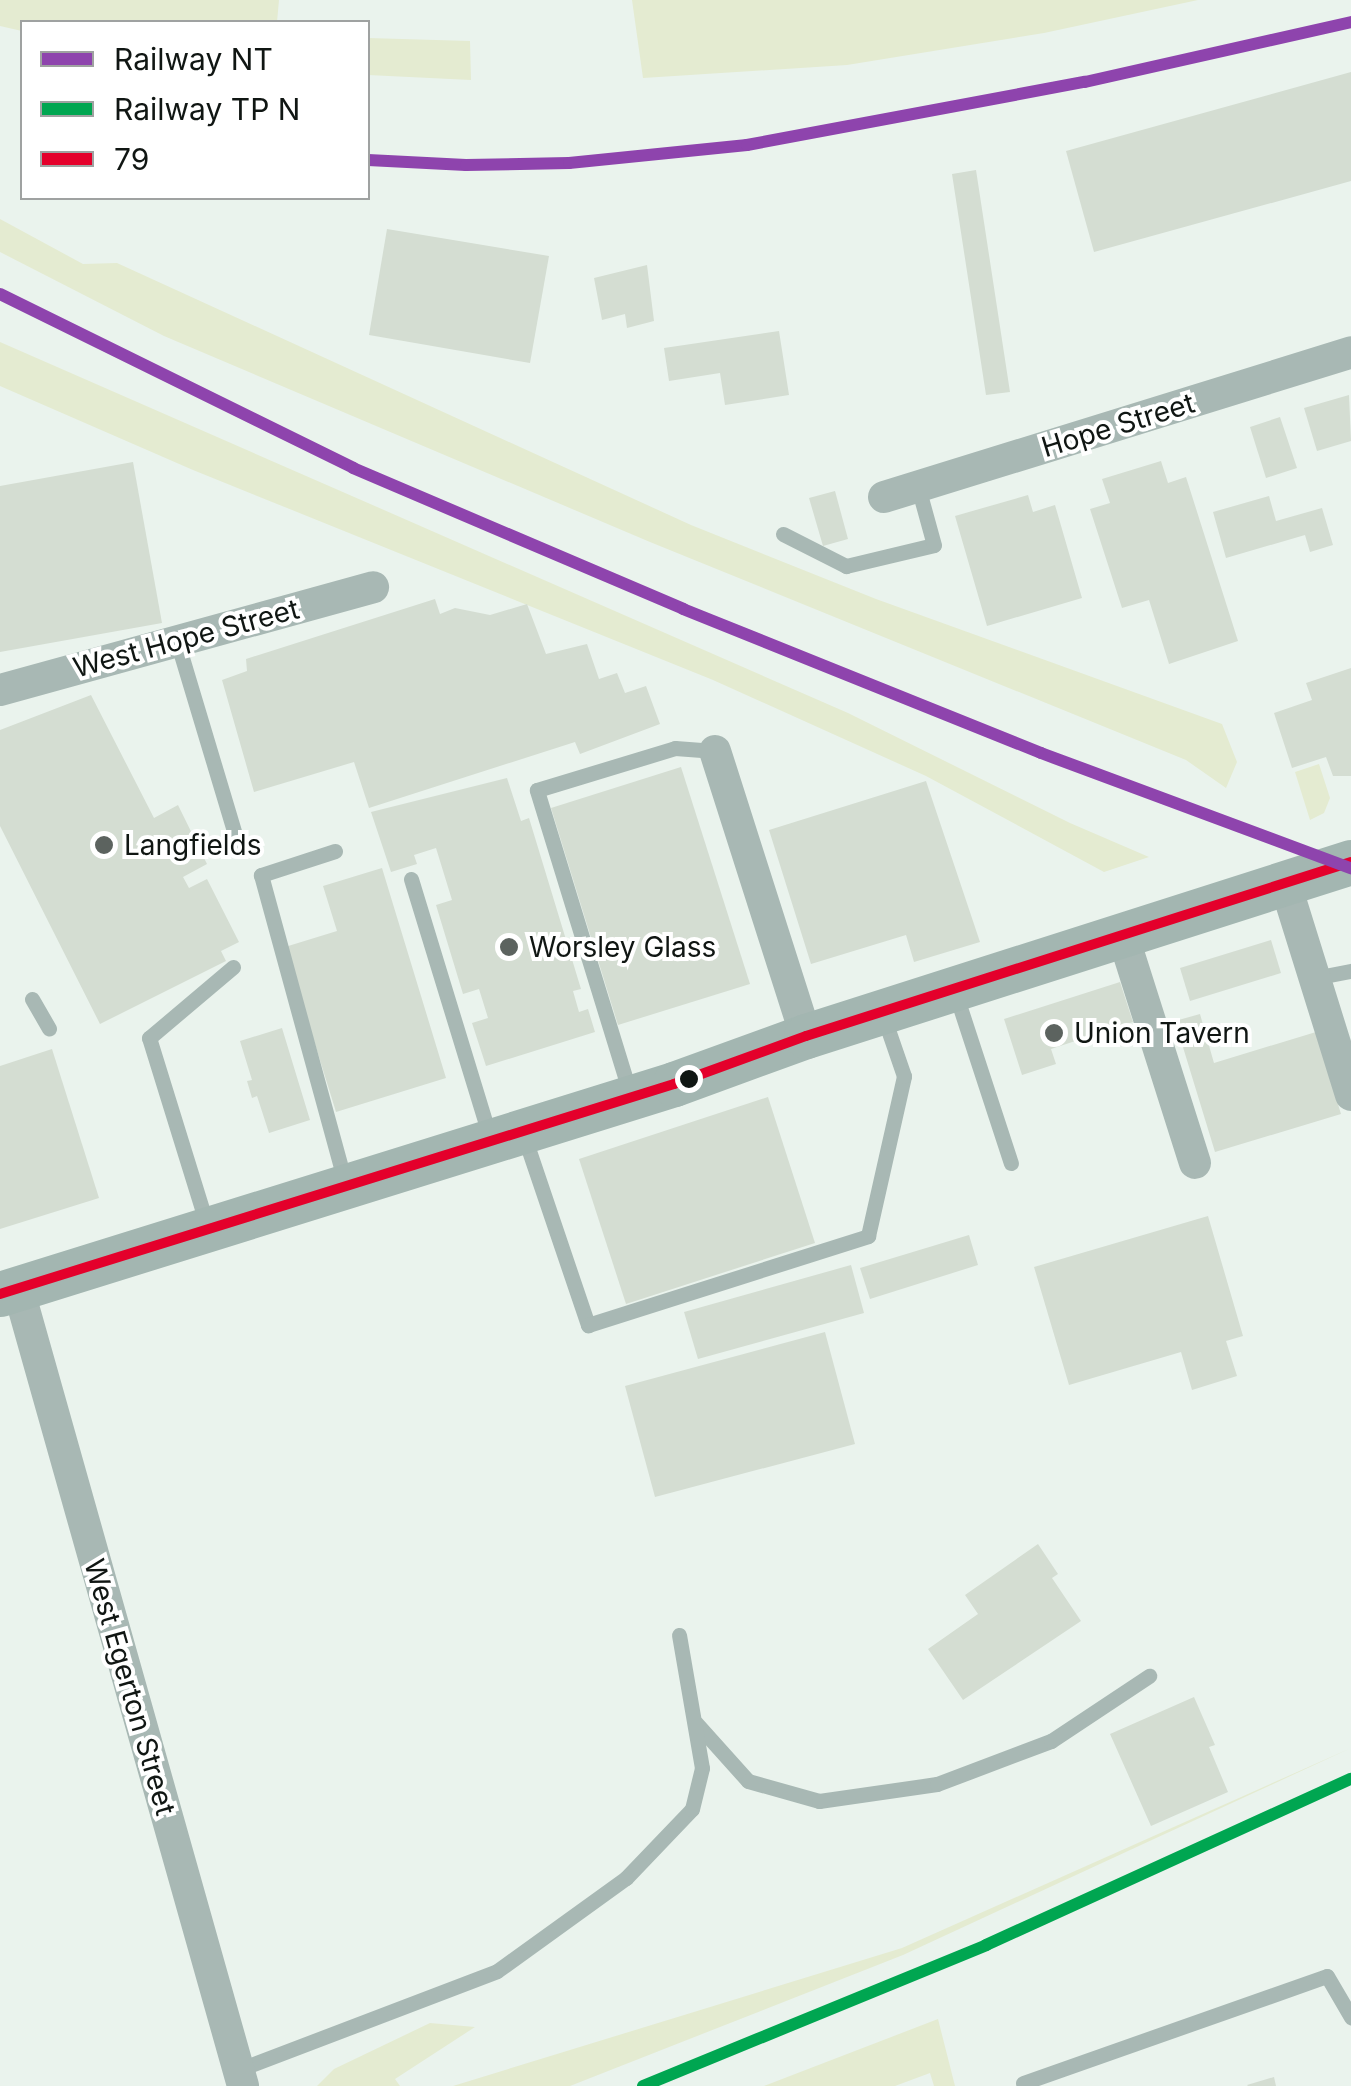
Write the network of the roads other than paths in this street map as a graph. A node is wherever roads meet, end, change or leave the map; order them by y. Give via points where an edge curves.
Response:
1 (1351, 352) edge
2 (918, 487) junction
3 (884, 497) dead end
4 (783, 534) dead end
5 (373, 587) dead end
6 (176, 641) junction
7 (0, 690) edge
8 (715, 751) joint
9 (238, 844) dead end
10 (335, 851) dead end
11 (1351, 862) edge
12 (411, 879) dead end
13 (1285, 883) junction
14 (1123, 936) junction
15 (232, 966) dead end
16 (1351, 970) edge
17 (1314, 978) junction
18 (954, 988) junction
19 (32, 998) dead end
20 (882, 1011) junction
21 (50, 1029) dead end
22 (806, 1036) junction
23 (1351, 1095) edge
24 (632, 1096) junction
25 (506, 1136) junction
26 (1011, 1163) dead end
27 (1195, 1163) dead end
28 (346, 1186) junction
29 (208, 1228) junction
30 (9, 1291) edge
31 (679, 1635) dead end
32 (1149, 1676) dead end
33 (694, 1720) junction
34 (1351, 2017) edge
35 (240, 2078) edge
36 (1023, 2083) dead end

1 - 2 street, Hope Street
2 - 3 street, Hope Street
2 - 4 lane via 934,545 846,566
5 - 6 street, West Hope Street
6 - 7 street, West Hope Street
6 - 9 lane
8 - 22 street
8 - 24 lane via 674,748 537,790
10 - 28 lane via 261,875
11 - 13 street
12 - 25 lane
13 - 14 street
13 - 17 street
14 - 18 street
14 - 27 street
15 - 29 lane via 149,1038
16 - 17 lane
17 - 23 street
18 - 20 street
18 - 26 lane
19 - 21 lane
20 - 22 street
20 - 25 lane via 904,1076 868,1236 588,1325
22 - 24 street
24 - 25 street
25 - 28 street
28 - 29 street
29 - 30 street
30 - 35 street, West Egerton Street
31 - 33 lane
32 - 33 lane via 1051,1741 938,1784 819,1801 748,1782
33 - 35 lane via 702,1768 692,1809 626,1878 497,1971
34 - 36 lane via 1326,1976

